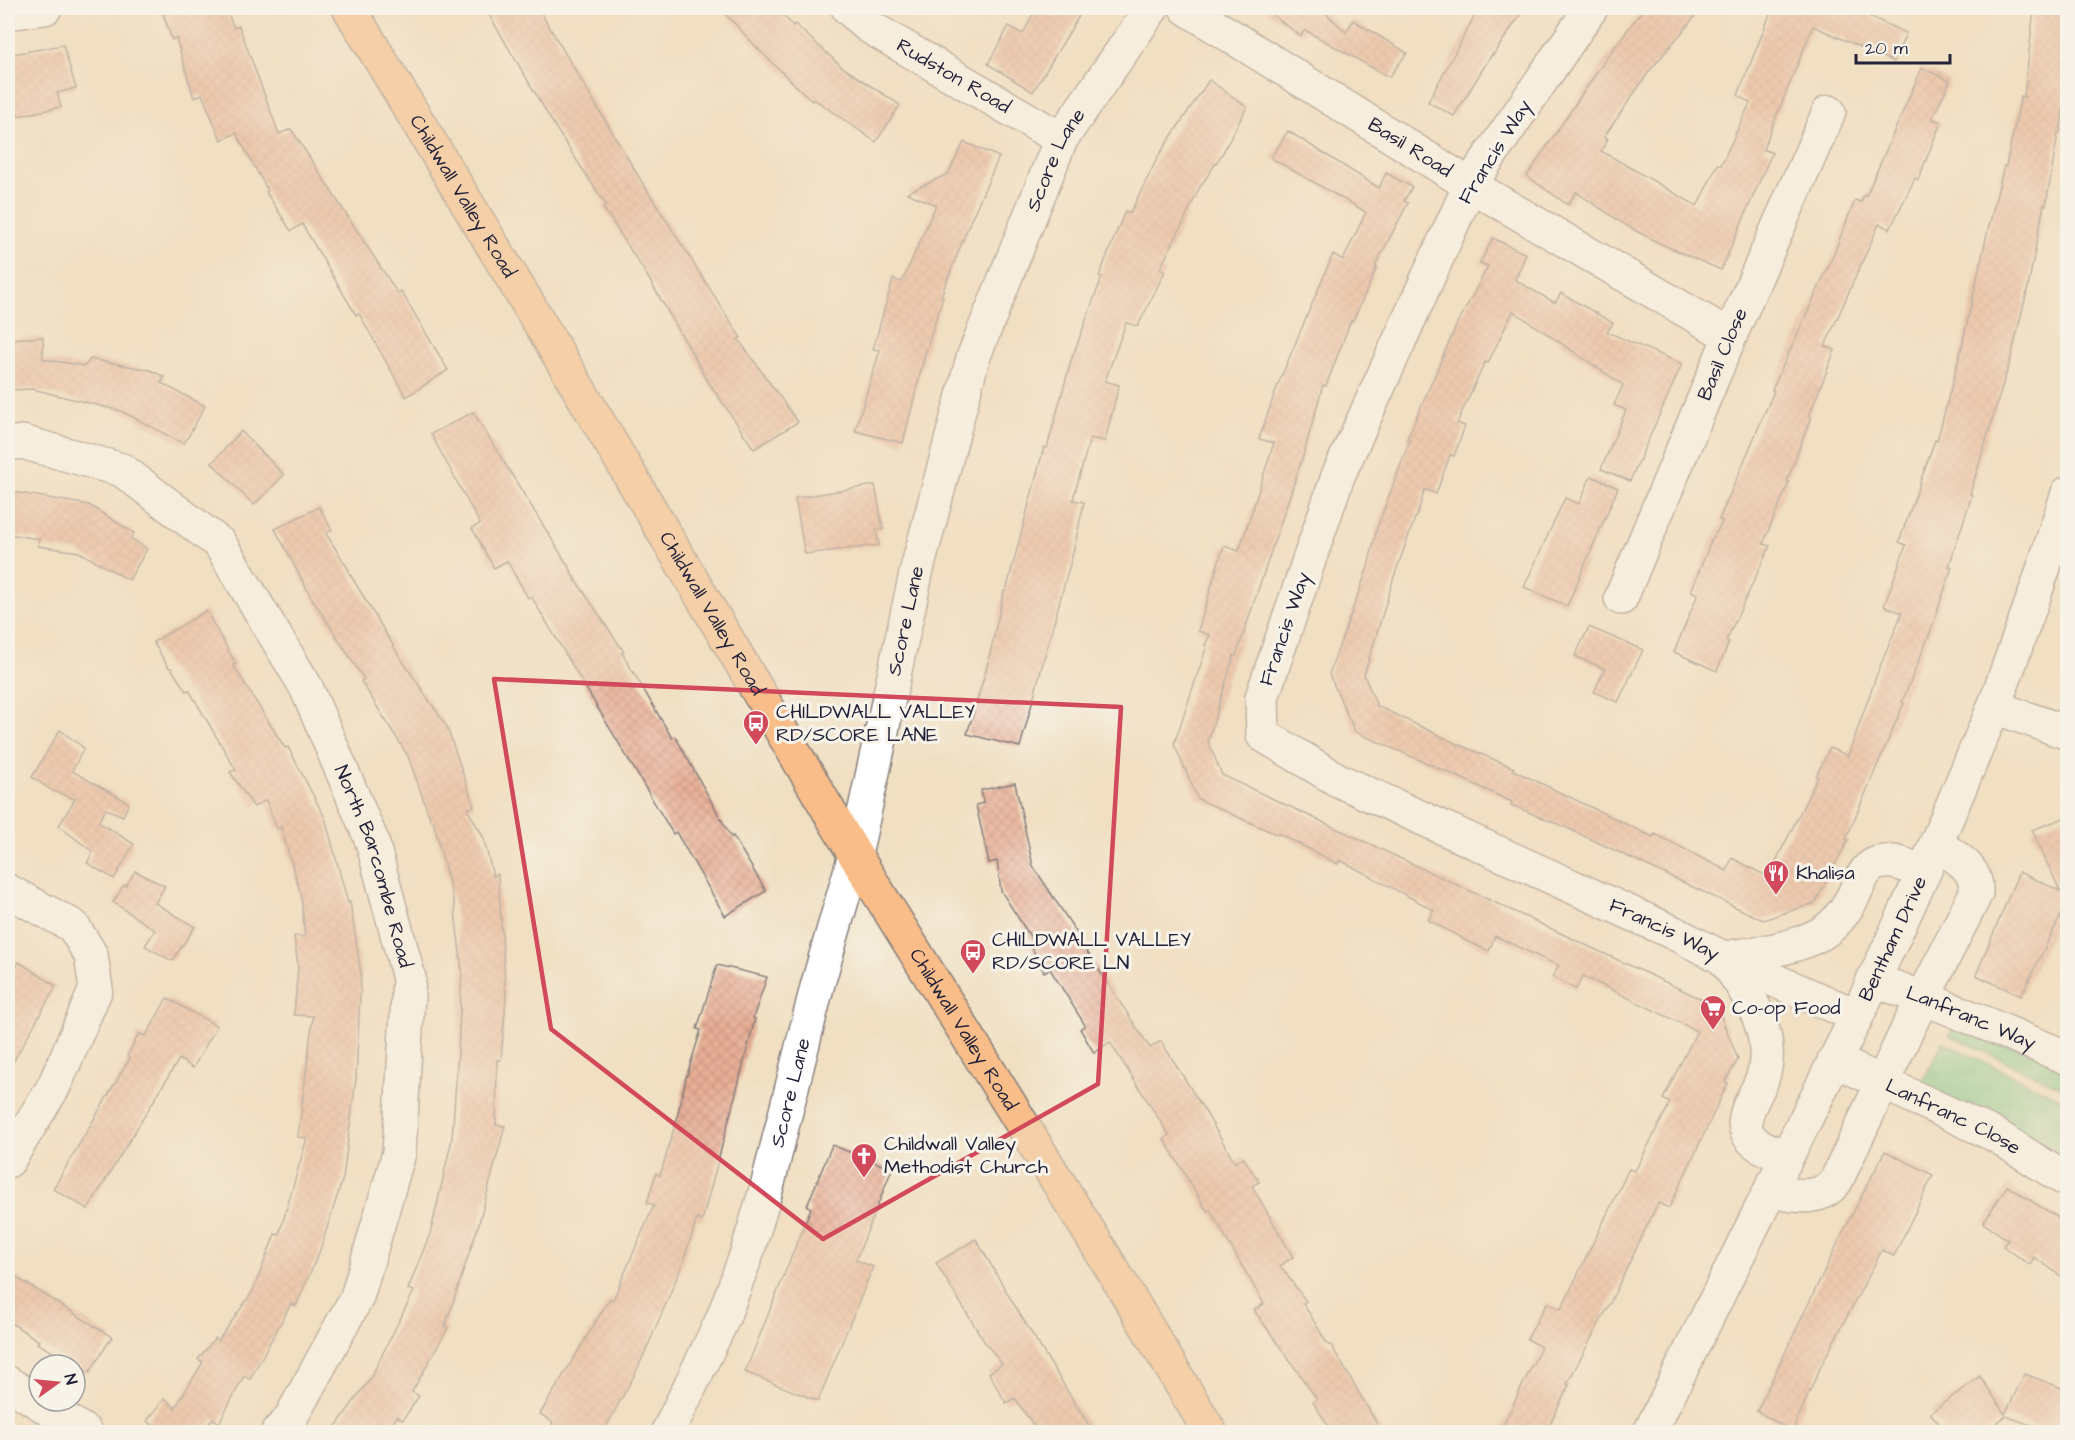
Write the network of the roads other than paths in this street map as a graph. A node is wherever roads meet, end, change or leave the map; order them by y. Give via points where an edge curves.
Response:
1 (45, 8) edge
2 (349, 8) edge
3 (848, 8) edge
4 (1152, 8) edge
5 (1186, 8) edge
6 (1591, 8) edge
7 (8, 13) edge
8 (1829, 112) dead end
9 (1062, 139) junction
10 (1470, 185) junction
11 (1730, 336) junction
12 (8, 444) edge
13 (2067, 496) edge
14 (1621, 598) dead end
15 (1994, 707) junction
16 (2067, 733) edge
17 (855, 855) junction
18 (1930, 858) junction
19 (8, 891) edge
20 (1723, 958) junction
21 (1873, 980) junction
22 (1924, 998) junction
23 (1857, 1016) junction
24 (2067, 1058) edge
25 (1834, 1060) junction
26 (1882, 1083) junction
27 (1786, 1157) junction
28 (8, 1161) edge
29 (2067, 1181) edge
30 (1771, 1191) junction
31 (8, 1383) edge
32 (85, 1432) edge
33 (278, 1432) edge
34 (668, 1432) edge
35 (1210, 1432) edge
36 (1650, 1432) edge

1 - 7 street
2 - 17 main road, Childwall Valley Road
3 - 9 street, Rudston Road via 868,26
4 - 9 street, Score Lane
5 - 10 street, Basil Road
6 - 10 street, Francis Way
8 - 11 street, Basil Close
9 - 17 street, Score Lane via 973,358 917,569
10 - 11 street, Basil Road
10 - 20 street, Francis Way via 1338,476 1262,697 1263,735 1338,780
11 - 14 street, Basil Close
12 - 33 street, North Barcombe Road via 22,442 122,471 220,544 306,687 372,841 409,978 399,1153 357,1297 289,1420
13 - 15 street, Bentham Drive
15 - 16 street
15 - 18 street, Bentham Drive
17 - 34 street, Score Lane via 747,1253 723,1318
17 - 35 main road, Childwall Valley Road
18 - 20 street via 1872,866 1864,872 1838,920 1822,933 1802,942
18 - 21 street, Bentham Drive
18 - 22 street via 1965,863 1977,883 1976,893
19 - 28 street via 73,926 91,955 96,989 54,1086
20 - 23 street, Francis Way
20 - 27 street via 1755,1007 1764,1035 1765,1064 1746,1114 1745,1128 1752,1140
21 - 22 street, Lanfranc Way
21 - 23 street, Bentham Drive
22 - 24 street, Lanfranc Way
22 - 26 street
23 - 25 street, Bentham Drive
25 - 26 street, Lanfranc Close
25 - 27 street, Bentham Drive
26 - 29 street, Lanfranc Close via 1995,1135
26 - 30 street via 1832,1187 1813,1196
27 - 30 street, Bentham Drive
30 - 36 street, Bentham Drive
31 - 32 street

